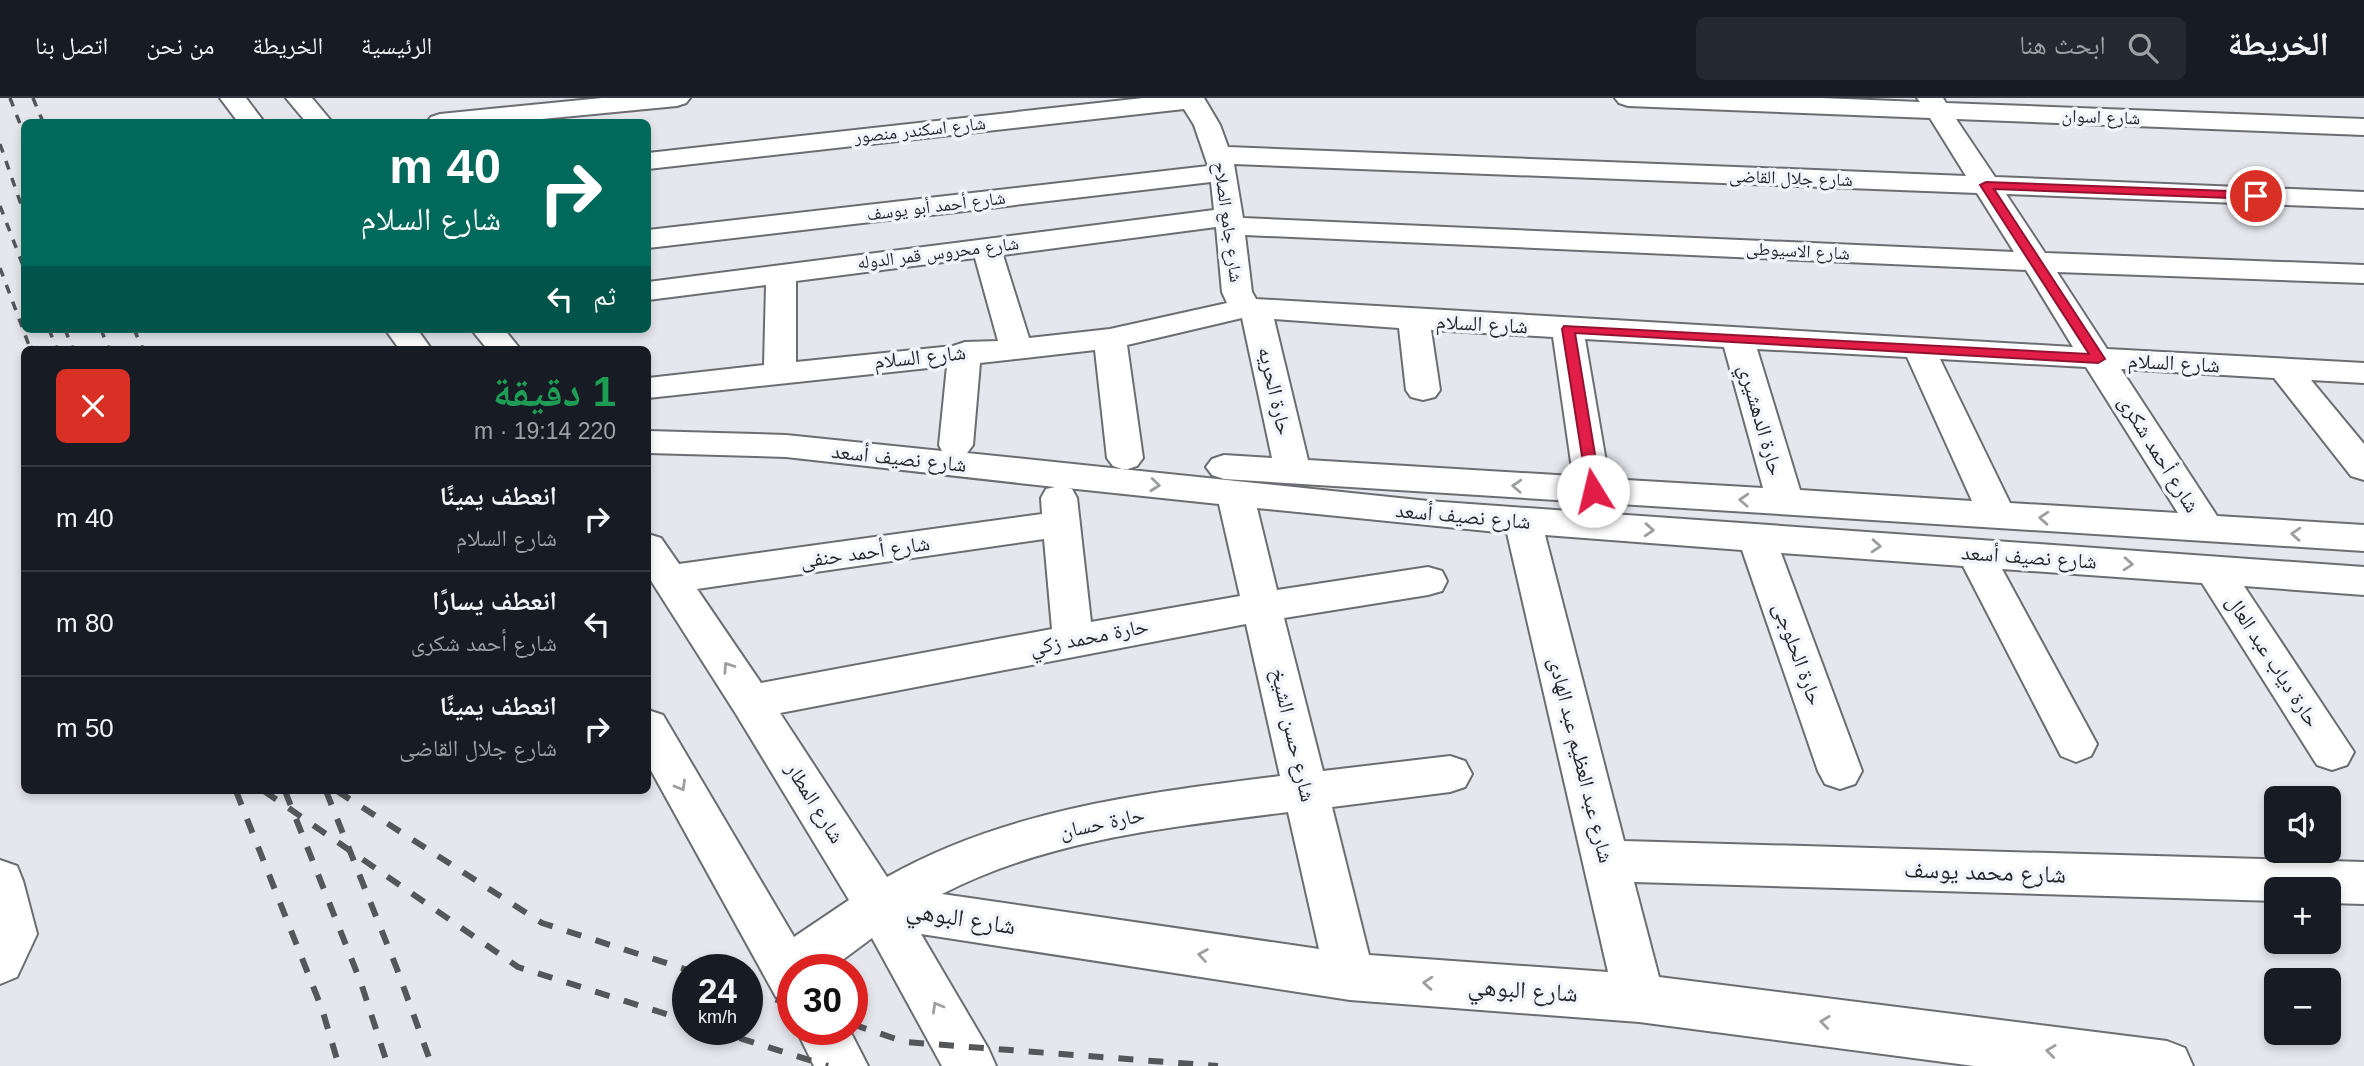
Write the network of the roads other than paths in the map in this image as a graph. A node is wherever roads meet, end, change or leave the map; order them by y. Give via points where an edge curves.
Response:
1 (233, 98) edge
2 (299, 98) edge
3 (677, 98) edge
4 (1628, 98) edge
5 (1192, 99) edge
6 (1934, 104) edge
7 (249, 119) edge
8 (316, 119) edge
9 (470, 119) edge
10 (2364, 127) edge
11 (651, 161) edge
12 (1222, 164) junction
13 (1986, 185) junction
14 (2364, 200) edge
15 (1231, 221) junction
16 (651, 239) edge
17 (986, 247) junction
18 (2036, 262) junction
19 (781, 272) junction
20 (2364, 274) edge
21 (651, 291) edge
22 (1251, 309) junction
23 (1414, 320) junction
24 (1568, 329) junction
25 (1110, 339) junction
26 (1738, 339) junction
27 (1016, 348) junction
28 (1919, 349) junction
29 (965, 352) junction
30 (2098, 359) junction
31 (2284, 369) junction
32 (780, 373) junction
33 (2364, 373) edge
34 (651, 388) edge
35 (1423, 390) dead end
36 (651, 420) edge
37 (651, 442) edge
38 (956, 445) junction
39 (1125, 458) junction
40 (2364, 468) edge
41 (1293, 472) junction
42 (1056, 475) junction
43 (1593, 491) junction
44 (1236, 494) junction
45 (1785, 502) junction
46 (1997, 515) junction
47 (1523, 521) junction
48 (1061, 524) junction
49 (2206, 528) junction
50 (1757, 538) junction
51 (2364, 538) edge
52 (1975, 553) junction
53 (658, 563) edge
54 (2213, 570) junction
55 (1428, 581) dead end
56 (2364, 581) edge
57 (1262, 605) junction
58 (1073, 639) junction
59 (751, 702) junction
60 (651, 732) edge
61 (2076, 744) dead end
62 (2332, 752) dead end
63 (1840, 771) dead end
64 (1450, 774) dead end
65 (1306, 791) junction
66 (1605, 860) junction
67 (0, 881) edge
68 (2364, 883) edge
69 (879, 906) junction
70 (777, 954) edge
71 (818, 954) edge
72 (0, 961) edge
73 (1349, 977) junction
74 (1639, 998) junction
75 (830, 1045) edge
76 (842, 1066) edge
77 (970, 1066) edge
78 (2167, 1066) edge

1 - 7 street
2 - 8 street
3 - 9 street
4 - 6 street, شارع اسوان
5 - 11 street, شارع اسكندر منصور
5 - 12 street, شارع جامع الصلاح
6 - 10 street, شارع اسوان
6 - 13 street, شارع أحمد شكرى
12 - 13 street, شارع جلال القاضى
12 - 15 street, شارع جامع الصلاح
12 - 16 street, شارع أحمد أبو يوسف
13 - 14 street, شارع جلال القاضى
13 - 18 street, شارع أحمد شكرى
15 - 17 street, شارع محروس قمر الدوله
15 - 18 street, شارع الاسيوطى
15 - 22 street, شارع جامع الصلاح via 1237,292
17 - 19 street, شارع محروس قمر الدوله
17 - 27 street
18 - 20 street, شارع الاسيوطى
18 - 30 street, شارع أحمد شكرى
19 - 21 street, شارع محروس قمر الدوله
19 - 32 street
22 - 23 street, شارع السلام
22 - 25 street, شارع السلام
22 - 41 street, حارة الحريه
23 - 24 street, شارع السلام
23 - 35 street
24 - 26 street, شارع السلام
24 - 43 street
25 - 27 street, شارع السلام
25 - 39 street
26 - 28 street, شارع السلام
26 - 45 street, حارة الدهشيري
27 - 29 street, شارع السلام
28 - 30 street, شارع السلام
28 - 46 street
29 - 32 street, شارع السلام
29 - 38 street
30 - 31 street, شارع السلام
30 - 49 street, شارع أحمد شكرى
31 - 33 street, شارع السلام
31 - 40 street
32 - 34 street, شارع السلام
36 - 38 street, شارع نصيف أسعد
37 - 42 street, شارع نصيف أسعد via 786,446
38 - 39 street, شارع نصيف أسعد
39 - 41 street, شارع نصيف أسعد
43 -> 41 street, شارع نصيف أسعد
42 -> 44 street, شارع نصيف أسعد
42 - 48 street
45 -> 43 street, شارع نصيف أسعد
44 - 47 street, شارع نصيف أسعد
44 - 57 street, شارع حسن الشيخ
45 - 46 street, شارع نصيف أسعد
49 -> 46 street, شارع نصيف أسعد
47 -> 50 street, شارع نصيف أسعد
47 - 66 street, شارع عبد العظيم عبد الهادى
48 - 53 street, شارع أحمد حنفى
48 - 58 street
51 -> 49 street, شارع نصيف أسعد
50 -> 52 street, شارع نصيف أسعد
50 - 63 street, حارة الحلوجى
52 -> 54 street, شارع نصيف أسعد
52 - 61 street
59 -> 53 street, شارع المطار
54 - 56 street, شارع نصيف أسعد
54 - 62 street, حارة دياب عبد العال
55 - 57 street, حارة محمد زكي
57 - 58 street, حارة محمد زكي
57 - 65 street, شارع حسن الشيخ
58 - 59 street, حارة محمد زكي
59 - 69 street, شارع المطار
60 -> 70 street
64 - 65 street, حارة حسان
65 - 69 street, حارة حسان via 1138,813 1061,830 971,858
65 - 73 street, شارع حسن الشيخ
66 - 68 street, شارع محمد يوسف
66 - 74 street, شارع عبد العظيم عبد الهادى
67 - 72 street via 13,934
69 - 71 street, حارة حسان
73 -> 69 street, شارع البوهي
77 -> 69 street, شارع المطار
74 -> 73 street, شارع البوهي
78 -> 74 street, شارع البوهي
75 - 76 street

